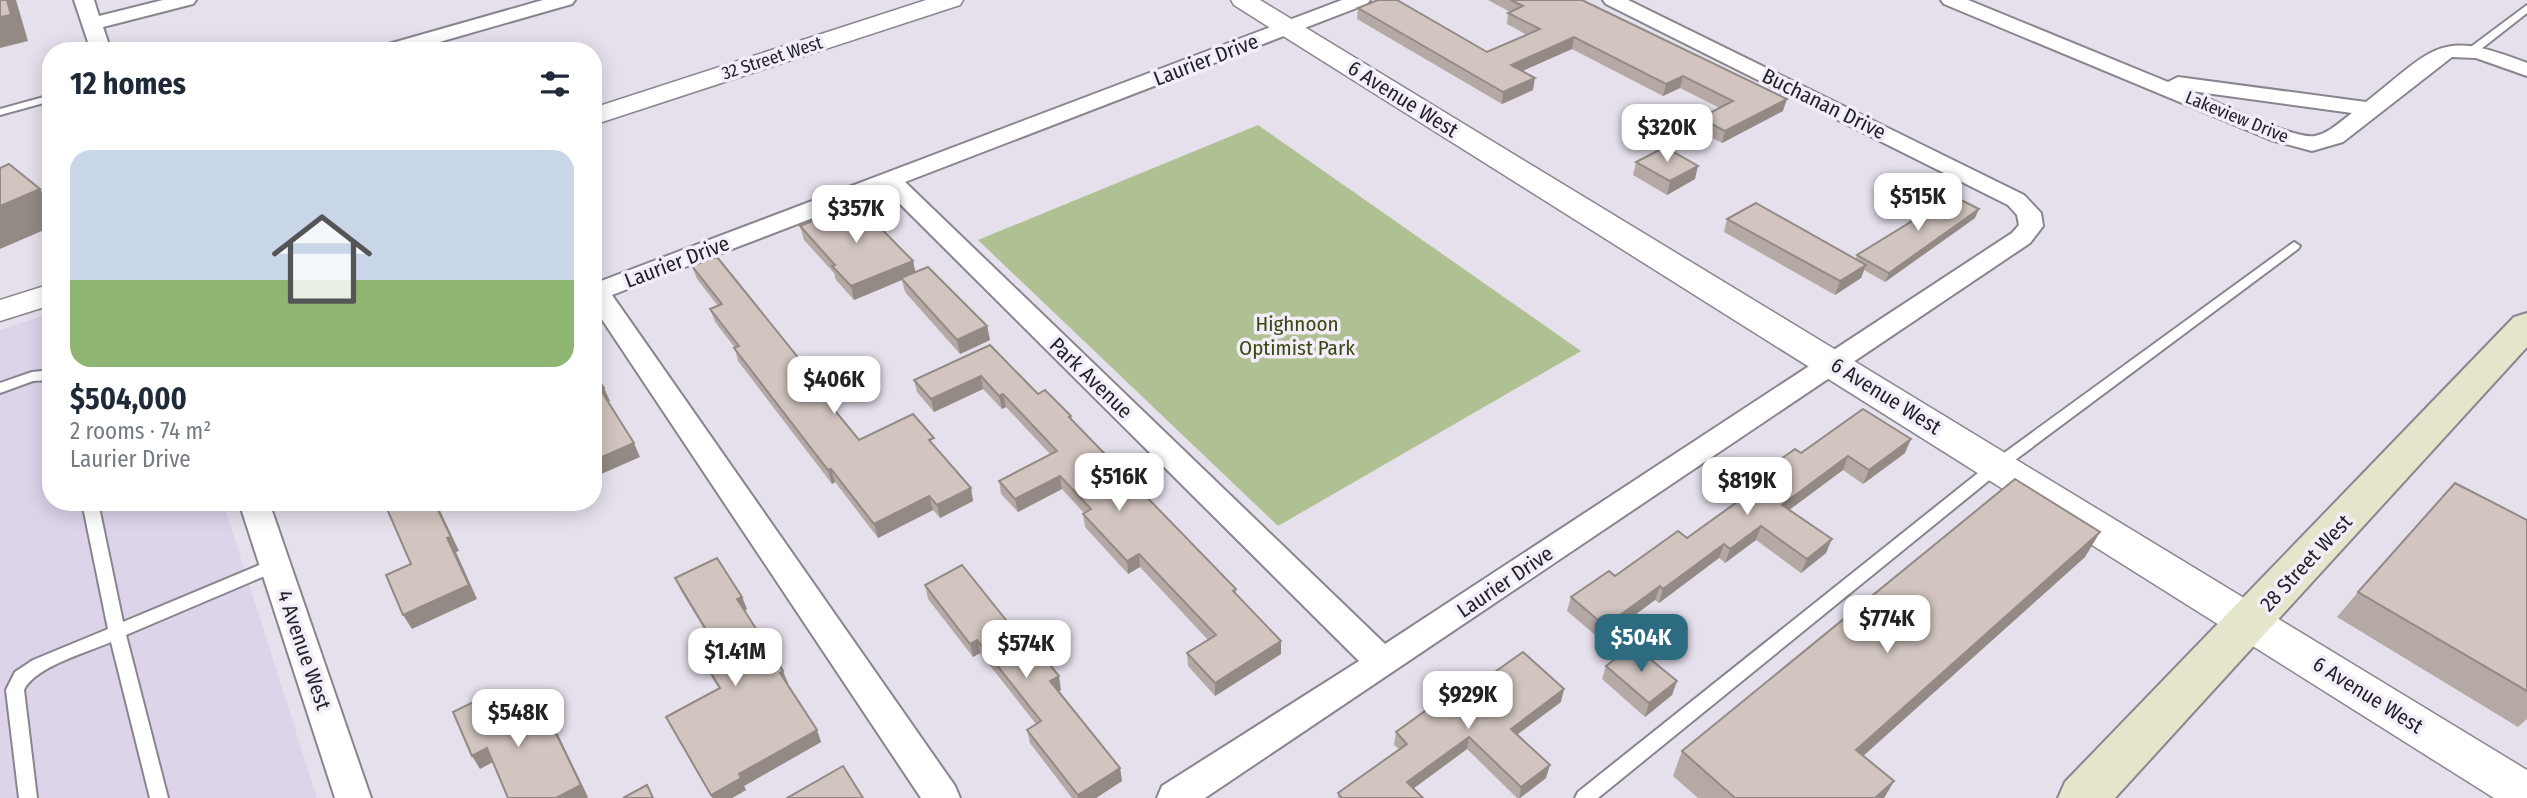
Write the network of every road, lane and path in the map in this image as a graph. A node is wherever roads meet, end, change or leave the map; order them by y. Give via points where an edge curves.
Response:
1 (84, 0) edge
2 (186, 0) edge
3 (565, 0) edge
4 (1243, 0) edge
5 (1360, 0) edge
6 (1613, 0) edge
7 (1951, 0) edge
8 (940, 1) edge
9 (2524, 5) edge
10 (92, 24) junction
11 (1289, 28) junction
12 (98, 42) edge
13 (417, 42) edge
14 (2461, 50) junction
15 (2527, 69) edge
16 (2138, 77) junction
17 (42, 100) edge
18 (2369, 109) junction
19 (0, 112) edge
20 (602, 114) edge
21 (890, 181) junction
22 (2294, 246) dead end
23 (602, 290) edge
24 (42, 297) edge
25 (602, 299) edge
26 (0, 311) edge
27 (2527, 325) edge
28 (1834, 364) junction
29 (42, 376) edge
30 (0, 388) edge
31 (1998, 465) junction
32 (92, 511) edge
33 (257, 511) edge
34 (275, 565) junction
35 (2251, 622) junction
36 (117, 632) junction
37 (1383, 663) junction
38 (2527, 794) edge
39 (28, 798) edge
40 (159, 798) edge
41 (354, 798) edge
42 (942, 798) edge
43 (1175, 798) edge
44 (1584, 798) edge
45 (2084, 798) edge

1 - 10 street
2 - 10 street
3 - 13 street
4 - 11 street, 6 Avenue West
5 - 11 street
6 - 28 street, Buchanan Drive via 2016,200 2029,213 2031,226 2021,238
7 - 16 street, Lakeview Drive
8 - 20 street, 32 Street West
9 - 14 lane
10 - 12 street
11 - 21 street, Laurier Drive
11 - 28 street, 6 Avenue West
14 - 15 street
14 - 18 street, Lakeview Drive via 2442,52
16 - 18 street, Lakeview Drive
16 - 18 street, Lakeview Drive via 2312,144 2335,137
17 - 19 lane
21 - 23 street, Laurier Drive
21 - 37 street, Park Avenue
22 - 31 lane
24 - 26 street
25 - 42 street, Laurier Drive
27 - 35 main road, 28 Street West
28 - 31 street, 6 Avenue West
28 - 37 street, Laurier Drive
29 - 30 lane
31 - 35 street, 6 Avenue West
31 - 44 lane
32 - 36 lane
33 - 34 street, 4 Avenue West
34 - 36 lane
34 - 41 street, 4 Avenue West
35 - 38 street, 6 Avenue West
35 - 45 main road, 28 Street West
36 - 39 lane via 20,677 15,690
36 - 40 lane
37 - 43 street, Laurier Drive

